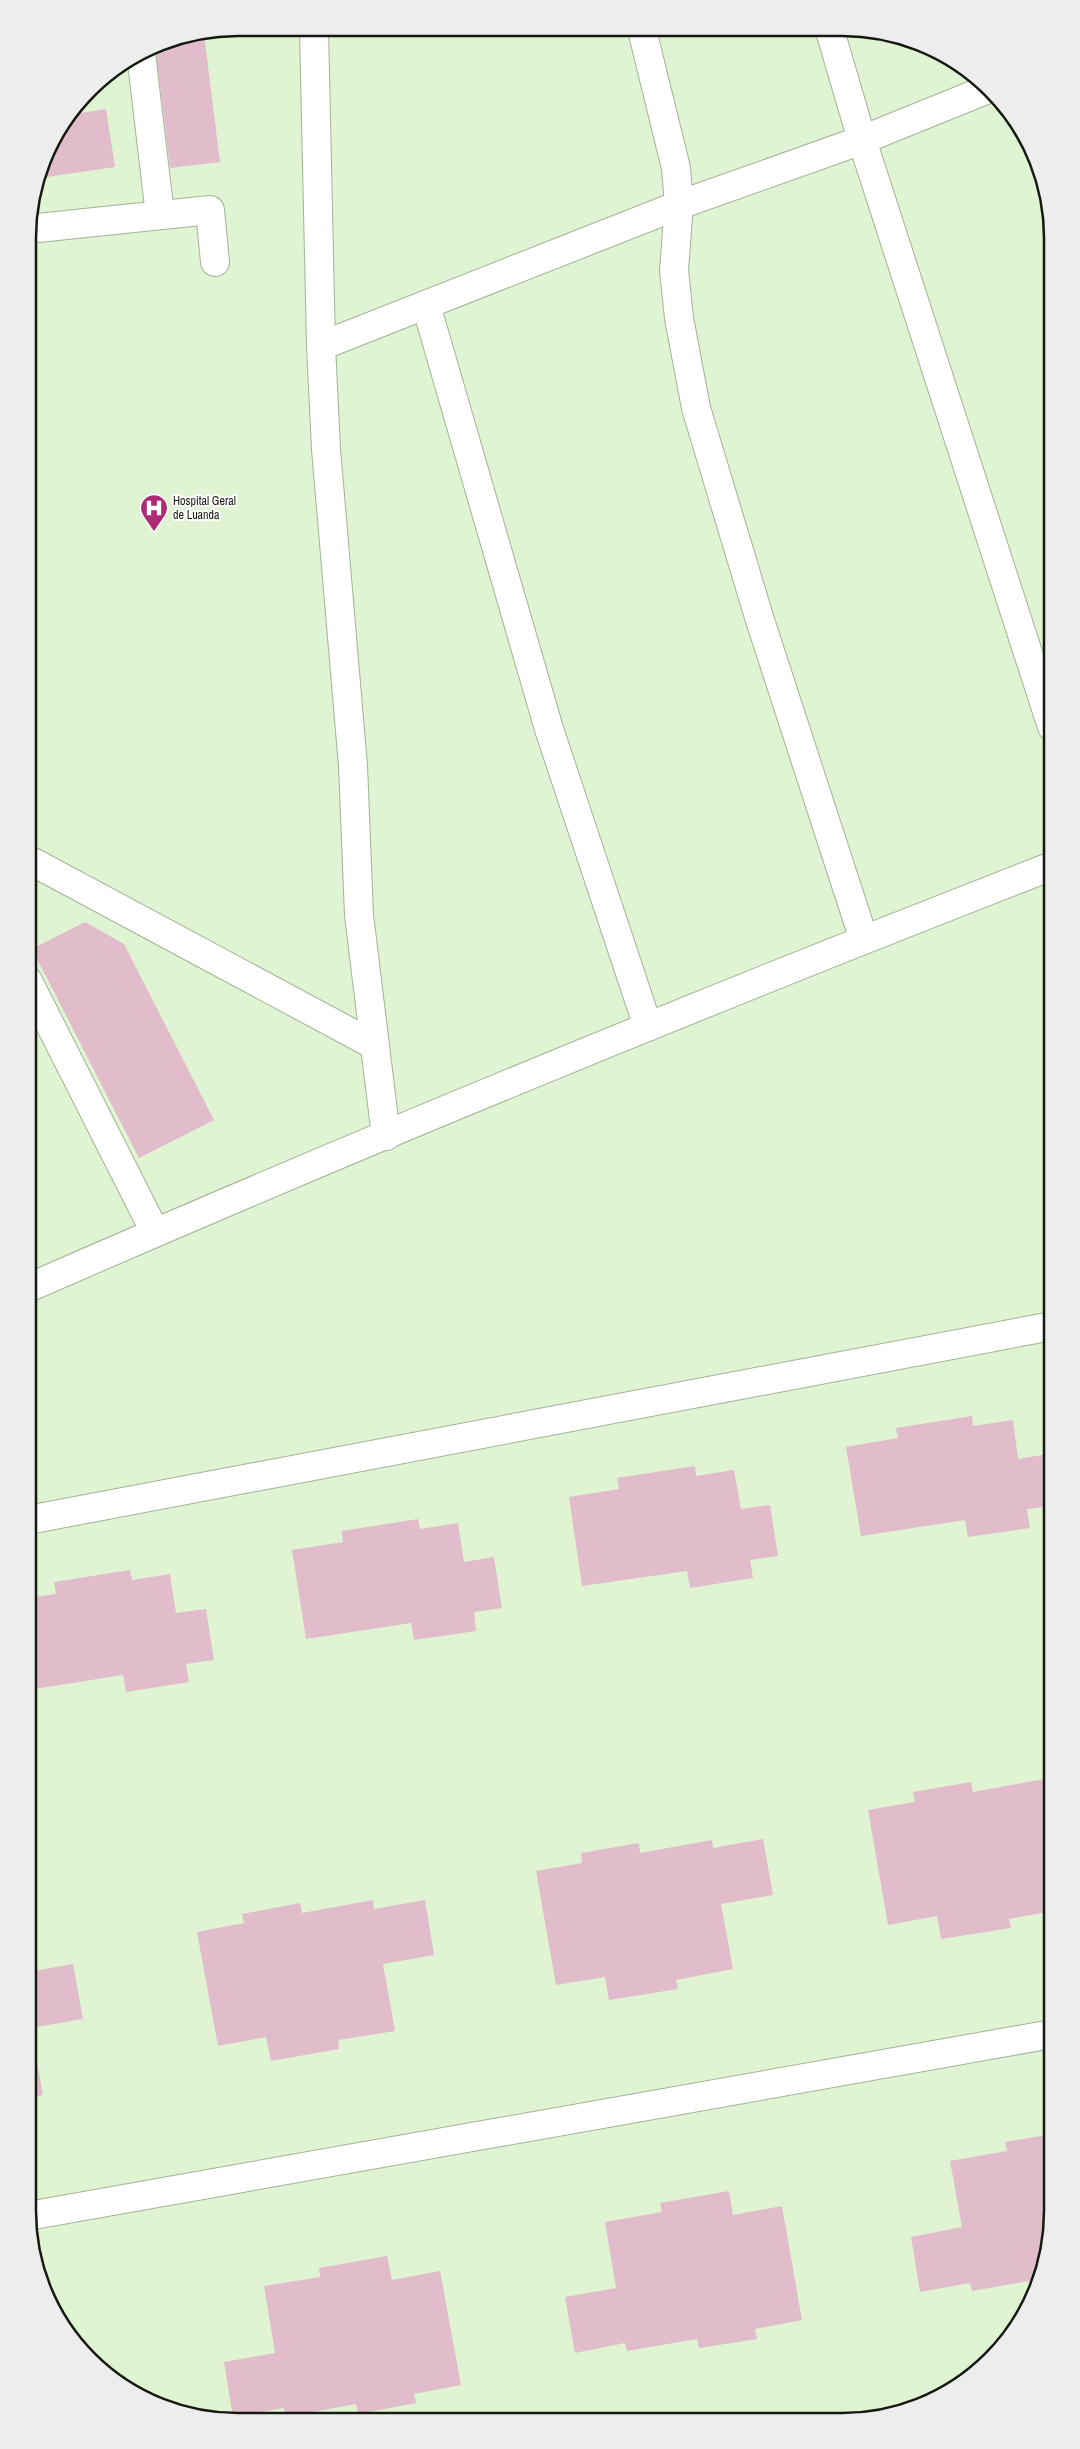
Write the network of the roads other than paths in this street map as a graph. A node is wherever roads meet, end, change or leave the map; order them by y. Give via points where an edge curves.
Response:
1 (314, 36) edge
2 (643, 36) edge
3 (831, 36) edge
4 (142, 61) edge
5 (981, 92) edge
6 (862, 140) junction
7 (679, 205) junction
8 (160, 215) junction
9 (37, 228) edge
10 (216, 262) dead end
11 (426, 305) junction
12 (321, 346) junction
13 (1044, 702) edge
14 (36, 864) edge
15 (1044, 869) edge
16 (864, 940) junction
17 (36, 997) edge
18 (648, 1027) junction
19 (374, 1045) junction
20 (386, 1136) junction
21 (155, 1232) junction
22 (36, 1284) edge
23 (1044, 1328) edge
24 (36, 1518) edge
25 (1044, 2035) edge
26 (36, 2215) edge

1 - 12 street
2 - 7 street via 676,168
3 - 6 street
4 - 8 street
5 - 6 street
6 - 7 street
6 - 13 street
7 - 11 street
7 - 16 street via 674,270 679,318 696,408 759,617
8 - 9 street
8 - 10 street via 210,210
11 - 12 street
11 - 18 street via 549,729
12 - 19 street via 331,521 353,766 360,915
14 - 19 street
15 - 16 street
16 - 18 street
17 - 21 street
18 - 20 street
19 - 20 street
20 - 21 street
21 - 22 street
23 - 24 street
25 - 26 street

